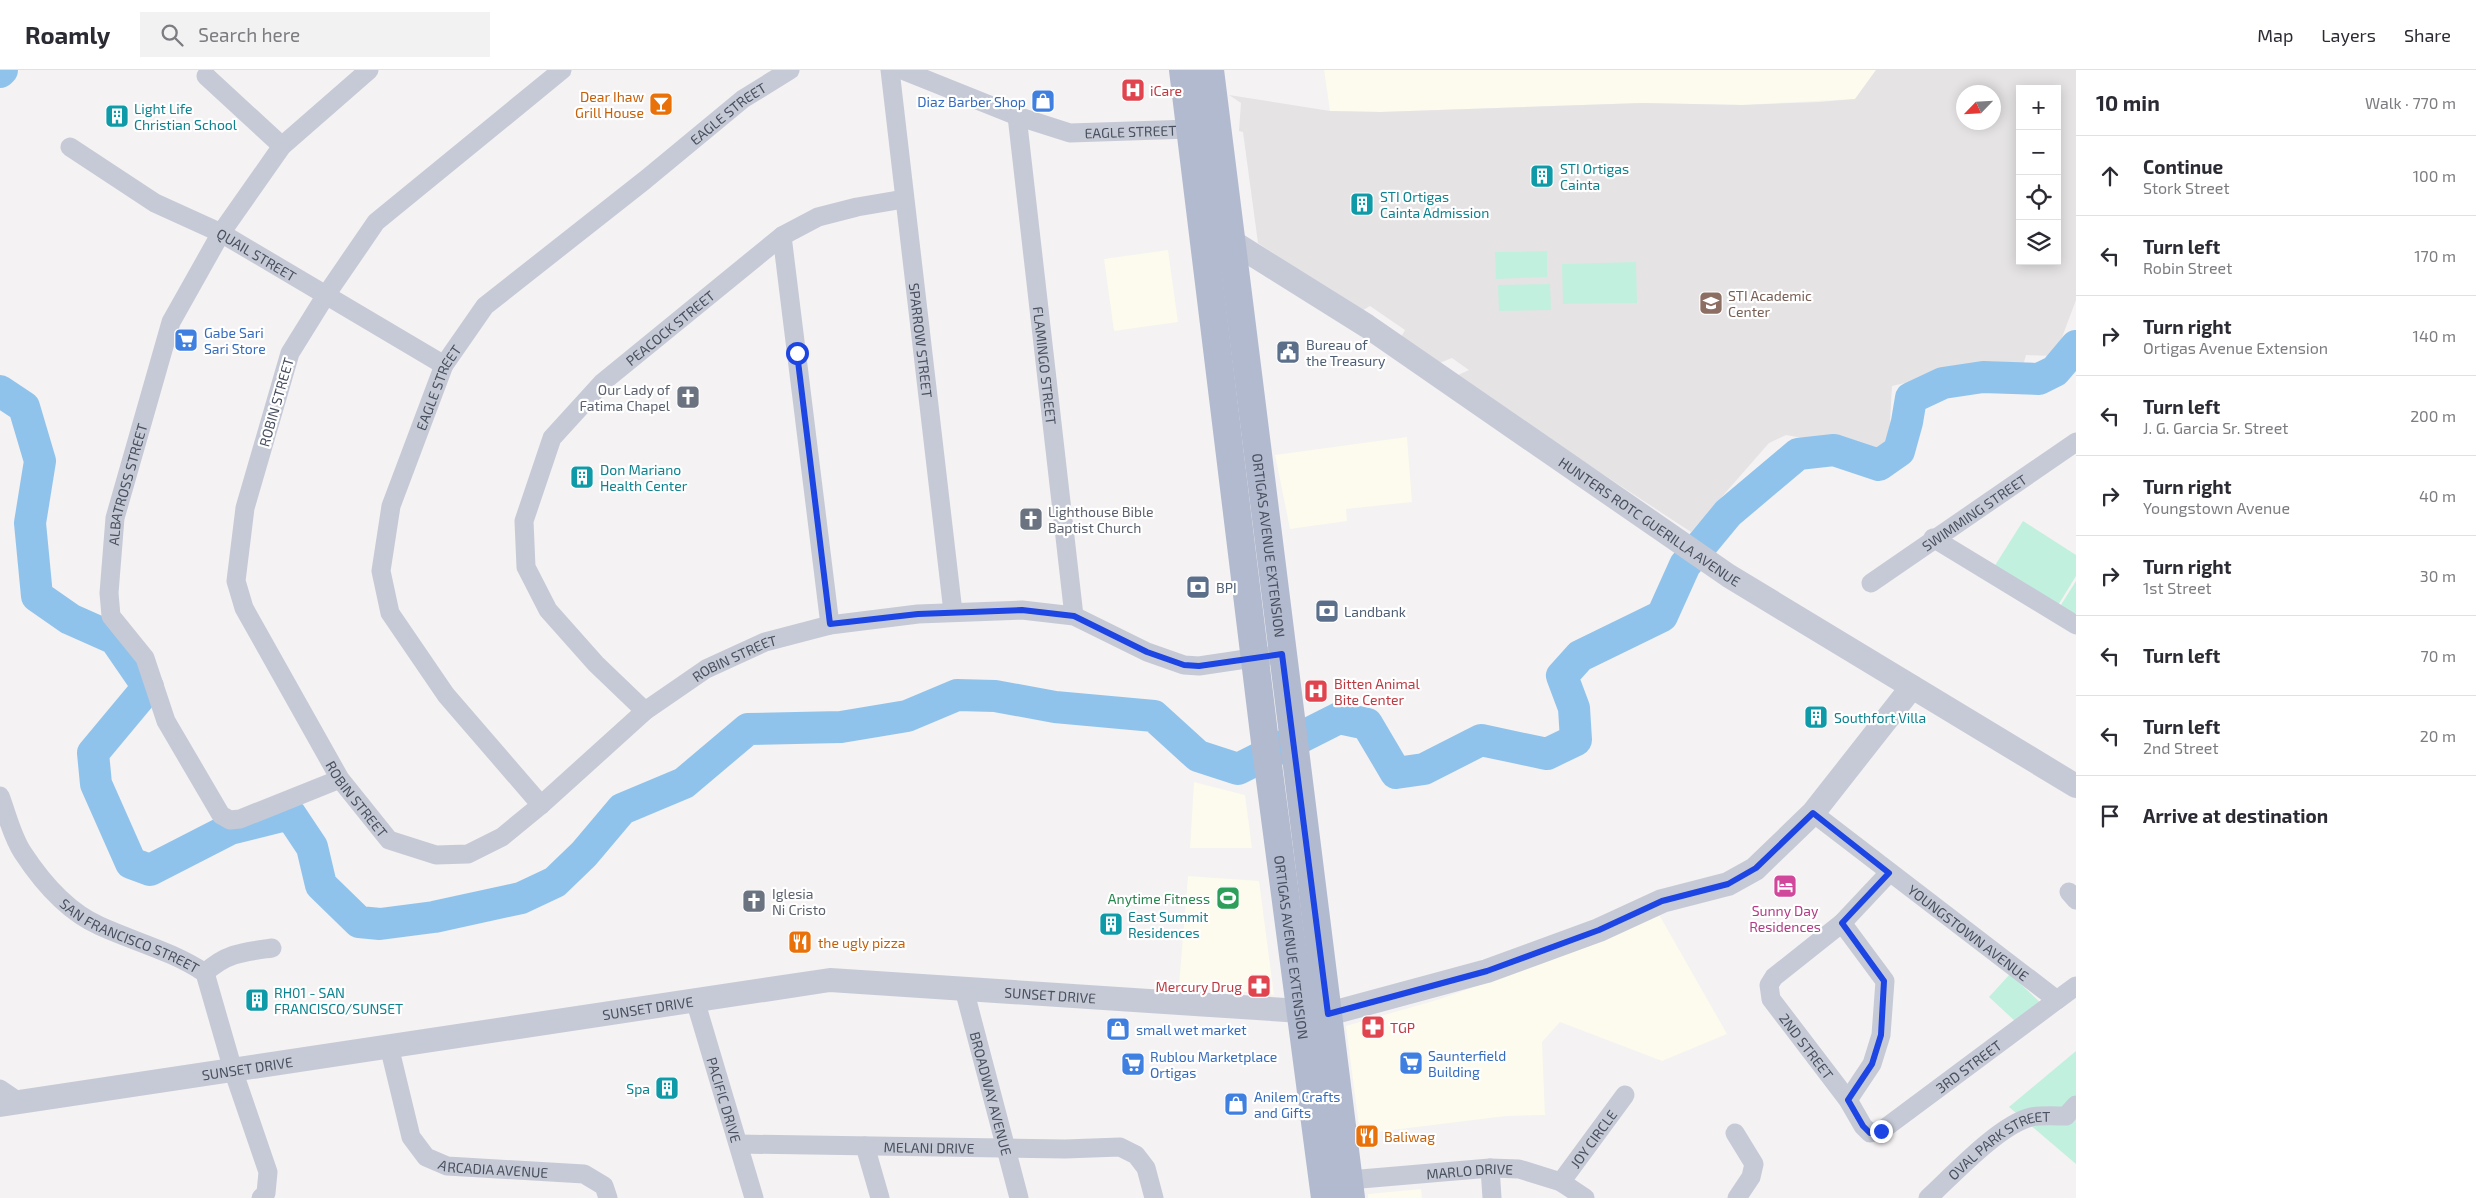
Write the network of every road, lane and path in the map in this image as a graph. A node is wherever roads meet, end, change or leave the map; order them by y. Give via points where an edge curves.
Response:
1 (369, 70) edge
2 (562, 70) edge
3 (790, 70) edge
4 (890, 70) edge
5 (902, 70) edge
6 (1183, 70) edge
7 (1210, 70) edge
8 (206, 76) dead end
9 (1017, 116) junction
10 (1190, 129) junction
11 (282, 146) junction
12 (70, 147) dead end
13 (904, 199) junction
14 (220, 233) junction
15 (782, 236) junction
16 (1231, 242) junction
17 (326, 295) junction
18 (444, 365) junction
19 (2076, 442) edge
20 (1933, 538) junction
21 (1871, 583) dead end
22 (953, 612) junction
23 (1074, 616) junction
24 (830, 624) junction
25 (2076, 625) edge
26 (1282, 654) junction
27 (1255, 658) junction
28 (1912, 687) junction
29 (644, 711) junction
30 (340, 779) junction
31 (2076, 786) edge
32 (0, 796) edge
33 (541, 805) junction
34 (1813, 813) junction
35 (1889, 873) junction
36 (1842, 923) junction
37 (272, 948) dead end
38 (205, 973) junction
39 (2076, 986) edge
40 (964, 988) junction
41 (695, 1000) junction
42 (2057, 1000) junction
43 (1301, 1011) junction
44 (1328, 1014) junction
45 (389, 1046) junction
46 (233, 1070) junction
47 (1625, 1095) dead end
48 (6, 1099) edge
49 (1848, 1100) junction
50 (2076, 1105) edge
51 (1881, 1131) joint
52 (1735, 1133) dead end
53 (739, 1144) junction
54 (865, 1146) junction
55 (1004, 1148) junction
56 (1490, 1168) junction
57 (1561, 1182) junction
58 (1350, 1189) edge
59 (261, 1198) edge
60 (608, 1198) edge
61 (754, 1198) edge
62 (880, 1198) edge
63 (1019, 1198) edge
64 (1154, 1198) edge
65 (1324, 1198) edge
66 (1492, 1198) edge
67 (1585, 1198) edge
68 (1737, 1198) edge
69 (1928, 1198) edge

1 - 11 street, ALBATROSS STREET
2 - 17 street, ROBIN STREET via 376,222
3 - 18 street, EAGLE STREET via 743,99 485,306
4 - 13 street, SPARROW STREET
5 - 9 street, EAGLE STREET
6 - 10 main road, ORTIGAS AVENUE EXTENSION
7 - 16 main road, ORTIGAS AVENUE EXTENSION
8 - 11 street
9 - 10 street, EAGLE STREET via 1070,133
9 - 23 street, FLAMINGO STREET
10 - 27 main road, ORTIGAS AVENUE EXTENSION
11 - 14 street, ALBATROSS STREET
12 - 14 street, QUAIL STREET via 155,203
13 - 15 street, PEACOCK STREET via 818,217
13 - 22 street, SPARROW STREET
14 - 17 street, QUAIL STREET
14 - 30 street, ALBATROSS STREET via 171,322 115,518 109,594 111,616 146,658 166,721 221,815 230,820 240,819
15 - 24 street
15 - 29 street, PEACOCK STREET via 603,382 552,438 524,521 526,567 548,610
16 - 26 main road, ORTIGAS AVENUE EXTENSION
16 - 28 street, HUNTERS ROTC GUERILLA AVENUE via 1367,326 1729,576
17 - 18 street, QUAIL STREET
17 - 30 street, ROBIN STREET via 290,353 245,508 236,581 244,608
18 - 33 street, EAGLE STREET via 391,506 381,571 390,613 446,695
19 - 20 street, SWIMMING STREET
20 - 21 street, SWIMMING STREET
20 - 25 street
22 - 23 street, ROBIN STREET via 1022,610
22 - 24 street, ROBIN STREET
23 - 27 street, ROBIN STREET via 1147,652 1184,665
24 - 29 street, ROBIN STREET via 764,642 706,669
26 - 27 street, ROBIN STREET
26 - 44 main road, ORTIGAS AVENUE EXTENSION
27 - 43 main road, ORTIGAS AVENUE EXTENSION
28 - 31 street, HUNTERS ROTC GUERILLA AVENUE
28 - 34 street
29 - 33 street, ROBIN STREET
30 - 33 street, ROBIN STREET via 389,840 436,855 468,854 502,837
32 - 38 street, SAN FRANCISCO STREET via 22,852 73,911 99,926 154,946
34 - 35 street, YOUNGSTOWN AVENUE
34 - 44 street via 1756,868 1728,884 1662,901 1591,933 1487,971
35 - 36 street
35 - 42 street, YOUNGSTOWN AVENUE
36 - 49 street via 1884,981 1881,1035 1872,1064
36 - 49 street, 2ND STREET via 1774,977 1769,985 1771,999
37 - 38 street via 233,954 218,960
38 - 46 street, SAN FRANCISCO STREET
39 - 42 street
40 - 41 street, SUNSET DRIVE via 830,980
40 - 43 street, SUNSET DRIVE
40 - 55 street, BROADWAY AVENUE
41 - 45 street, SUNSET DRIVE
41 - 53 street, PACIFIC DRIVE
42 - 51 street, 3RD STREET
43 - 65 main road, ORTIGAS AVENUE EXTENSION
44 - 58 main road, ORTIGAS AVENUE EXTENSION
45 - 46 street, SUNSET DRIVE
45 - 60 street, ARCADIA AVENUE via 411,1137 426,1157 447,1166 584,1174 604,1186
46 - 48 street, SUNSET DRIVE
46 - 59 street, SAN FRANCISCO STREET via 268,1172 266,1193
47 - 57 street, JOY CIRCLE
49 - 51 street, 2ND STREET via 1870,1133
50 - 69 street, OVAL PARK STREET via 2066,1116 2030,1117 2006,1130
52 - 68 street via 1754,1164 1751,1177
53 - 54 street, MELANI DRIVE
53 - 61 street, PACIFIC DRIVE
54 - 55 street, MELANI DRIVE
54 - 62 street
55 - 63 street, BROADWAY AVENUE
55 - 64 street, MELANI DRIVE via 1120,1147 1136,1155 1146,1168
56 - 57 street, MARLO DRIVE via 1519,1169
56 - 58 street, MARLO DRIVE
56 - 66 street
57 - 67 street, MARLO DRIVE

